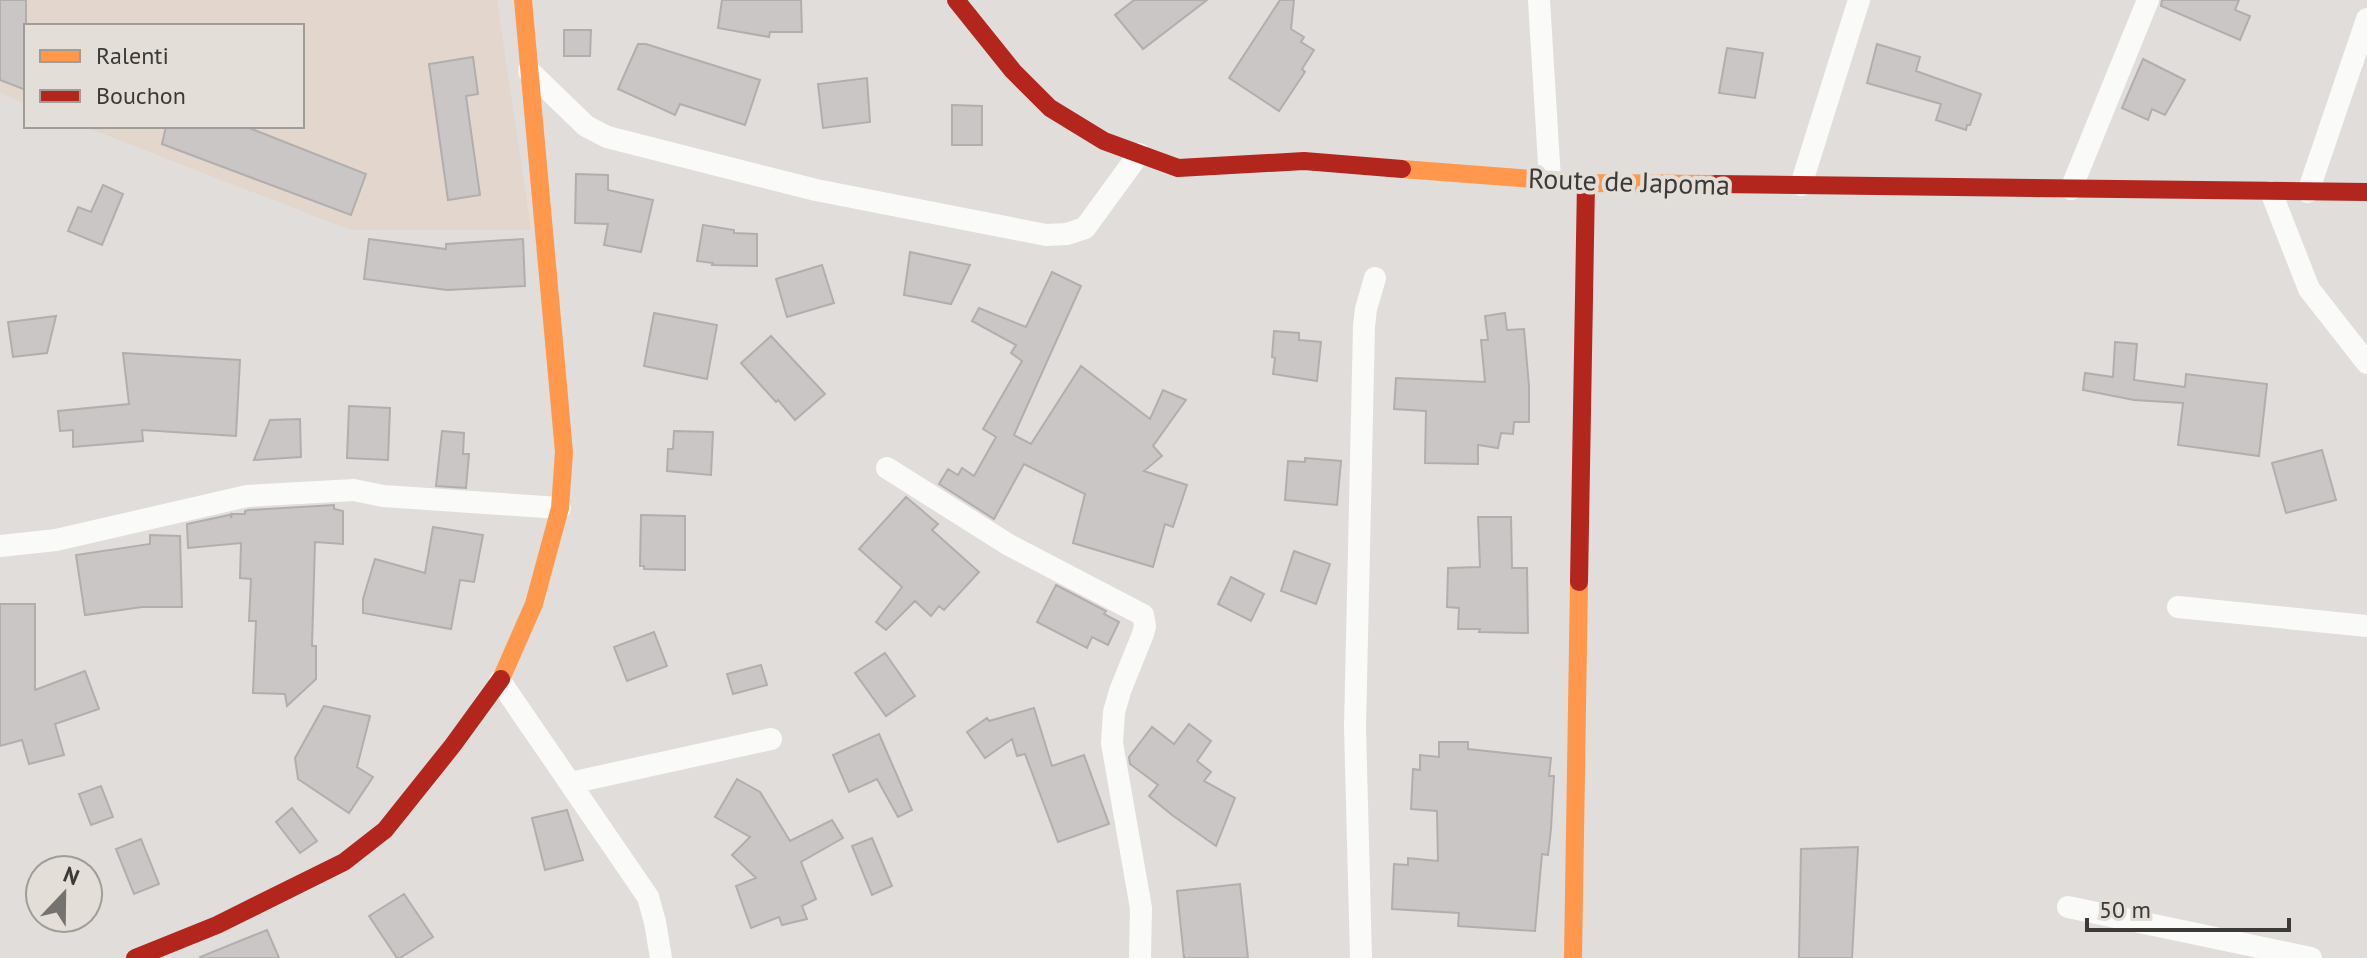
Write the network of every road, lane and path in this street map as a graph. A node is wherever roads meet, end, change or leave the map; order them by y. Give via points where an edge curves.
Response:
1 (523, 0) edge
2 (956, 0) edge
3 (1539, 0) edge
4 (1859, 0) edge
5 (2148, 0) edge
6 (2367, 19) edge
7 (529, 71) junction
8 (1139, 154) junction
9 (1550, 180) junction
10 (1586, 183) junction
11 (1801, 185) junction
12 (2071, 189) junction
13 (2271, 192) junction
14 (2308, 192) junction
15 (2367, 192) edge
16 (1375, 278) dead end
17 (2367, 363) edge
18 (887, 468) dead end
19 (560, 508) junction
20 (0, 546) edge
21 (2178, 607) dead end
22 (2367, 626) edge
23 (500, 681) junction
24 (771, 739) dead end
25 (570, 783) junction
26 (2068, 907) dead end
27 (2257, 952) edge
28 (135, 958) edge
29 (661, 958) edge
30 (1140, 958) edge
31 (1361, 958) edge
32 (1573, 958) edge
33 (2311, 958) edge

1 - 7 street
2 - 8 street, Route de Japoma via 1050,108 1104,141
3 - 9 street
4 - 11 street
5 - 12 street
6 - 14 street
7 - 8 street via 586,126 607,137 816,190 1046,235 1085,228
7 - 19 street via 564,452
8 - 9 street, Route de Japoma via 1178,168 1304,161
9 - 10 street, Route de Japoma
10 - 11 street, Route de Japoma
10 - 32 street
11 - 12 street, Route de Japoma
12 - 13 street, Route de Japoma
13 - 14 street, Route de Japoma
13 - 17 street via 2309,289
14 - 15 street, Route de Japoma
16 - 31 street via 1364,326 1355,727
18 - 30 street via 1009,545 1143,615 1143,634 1117,701 1112,743 1141,908
19 - 20 street via 354,490 247,496 56,540
19 - 23 street via 534,604
21 - 22 street
23 - 25 street
23 - 28 street via 385,830 344,862 217,925
24 - 25 street
25 - 29 street via 648,897
26 - 27 street
27 - 33 street

